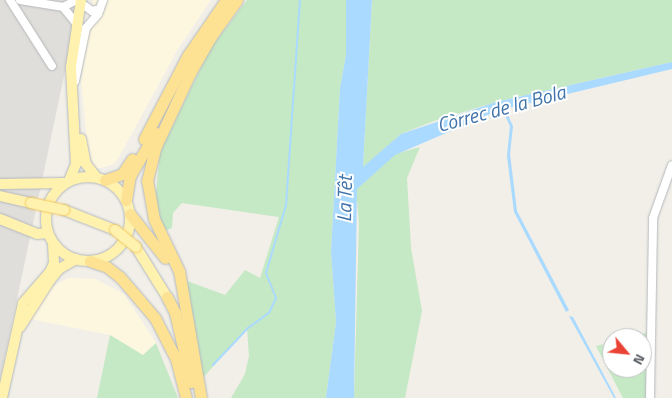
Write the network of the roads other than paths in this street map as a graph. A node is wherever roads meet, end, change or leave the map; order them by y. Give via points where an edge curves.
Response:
1 (10, 0) edge
2 (20, 0) edge
3 (102, 0) edge
4 (226, 0) edge
5 (238, 0) edge
6 (25, 1) edge
7 (82, 1) edge
8 (63, 7) junction
9 (100, 9) junction
10 (23, 20) junction
11 (76, 23) junction
12 (213, 33) junction
13 (52, 66) dead end
14 (75, 81) junction
15 (149, 137) junction
16 (672, 165) edge
17 (100, 178) junction
18 (67, 182) junction
19 (0, 184) edge
20 (0, 196) edge
21 (126, 200) junction
22 (130, 214) junction
23 (0, 219) edge
24 (50, 238) junction
25 (76, 259) junction
26 (90, 261) junction
27 (167, 297) junction
28 (14, 341) junction
29 (2, 398) edge
30 (187, 398) edge
31 (198, 398) edge
32 (650, 398) edge

1 - 10 street
2 - 6 street
3 - 9 street
4 - 15 highway via 188,55
5 - 12 highway
6 - 8 street
6 - 10 street
7 - 8 street
7 - 9 street via 92,11
7 - 11 main road
7 - 14 main road
8 - 11 street
9 - 14 street via 86,28
10 - 13 street
11 - 18 main road via 71,67 76,164
12 - 15 highway
12 - 31 highway via 190,73 156,146 147,181 154,219 179,271
14 - 17 main road via 82,151
15 - 17 highway via 122,174
15 - 21 highway via 130,176
16 - 32 street via 653,218
17 - 18 main road
17 - 21 main road via 121,192
18 - 19 main road
18 - 24 main road via 49,202
20 - 27 main road, bridge via 64,210 114,230 136,247
21 - 22 main road
22 - 26 main road via 130,228 120,246 110,255
22 - 31 highway via 159,247 175,280
23 - 24 main road
24 - 25 main road
24 - 28 main road via 54,263 23,303
25 - 26 main road
25 - 28 main road via 59,269 50,280 24,319
26 - 30 highway via 107,267 120,277 155,318 176,359
27 - 30 highway
27 - 31 highway via 175,313
28 - 29 main road

